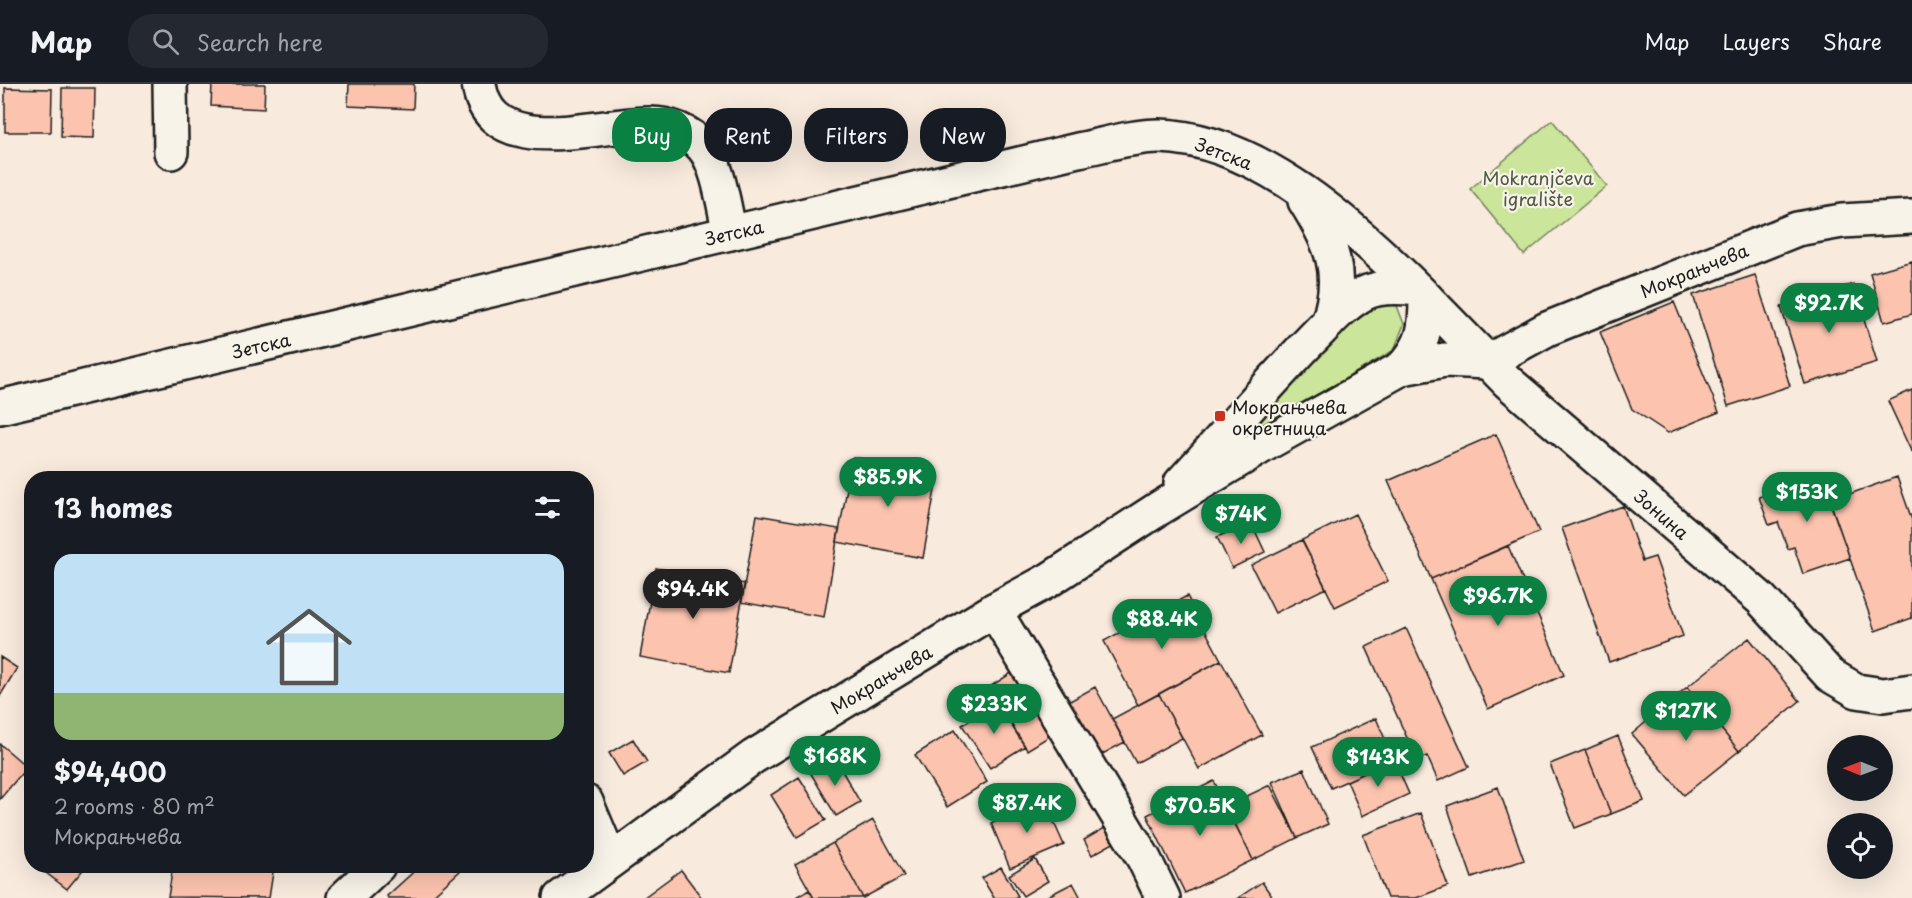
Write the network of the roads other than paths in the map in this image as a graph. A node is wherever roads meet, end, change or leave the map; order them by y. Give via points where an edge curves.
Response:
1 (170, 84) edge
2 (479, 84) edge
3 (171, 152) dead end
4 (1298, 189) junction
5 (1912, 217) edge
6 (730, 233) junction
7 (1421, 293) junction
8 (1328, 323) junction
9 (1487, 362) junction
10 (1402, 368) junction
11 (0, 407) edge
12 (1158, 509) junction
13 (994, 610) junction
14 (1912, 692) edge
15 (594, 821) edge
16 (610, 859) junction
17 (594, 871) edge
18 (371, 873) edge
19 (592, 873) edge
20 (344, 898) edge
21 (560, 898) edge
22 (1163, 898) edge

1 - 3 street
2 - 6 street via 488,111 527,133 650,124 669,126 687,134 703,146 712,160
4 - 6 street, Зетска via 1221,148 1185,138 1157,136 1078,150
4 - 7 street, Зетска via 1379,252
4 - 8 street via 1330,246 1335,264 1335,303
5 - 9 street, Мокрањчева via 1842,221 1797,229 1547,328
6 - 11 street, Зетска
7 - 8 street, Мокрањчева via 1397,287 1365,293
7 - 9 street, Зонина
7 - 10 street, Мокрањчева via 1426,327 1414,356
8 - 12 street, Мокрањчева
9 - 10 street via 1445,360
9 - 14 street, Зонина via 1761,599 1830,675 1857,691 1883,695
10 - 12 street, Мокрањчева
12 - 13 street, Мокрањчева via 1049,580
13 - 16 street, Мокрањчева via 753,757
13 - 22 street via 1144,859
15 - 16 street
16 - 17 street, Мокрањчева
18 - 20 street
19 - 21 street, Мокрањчева

